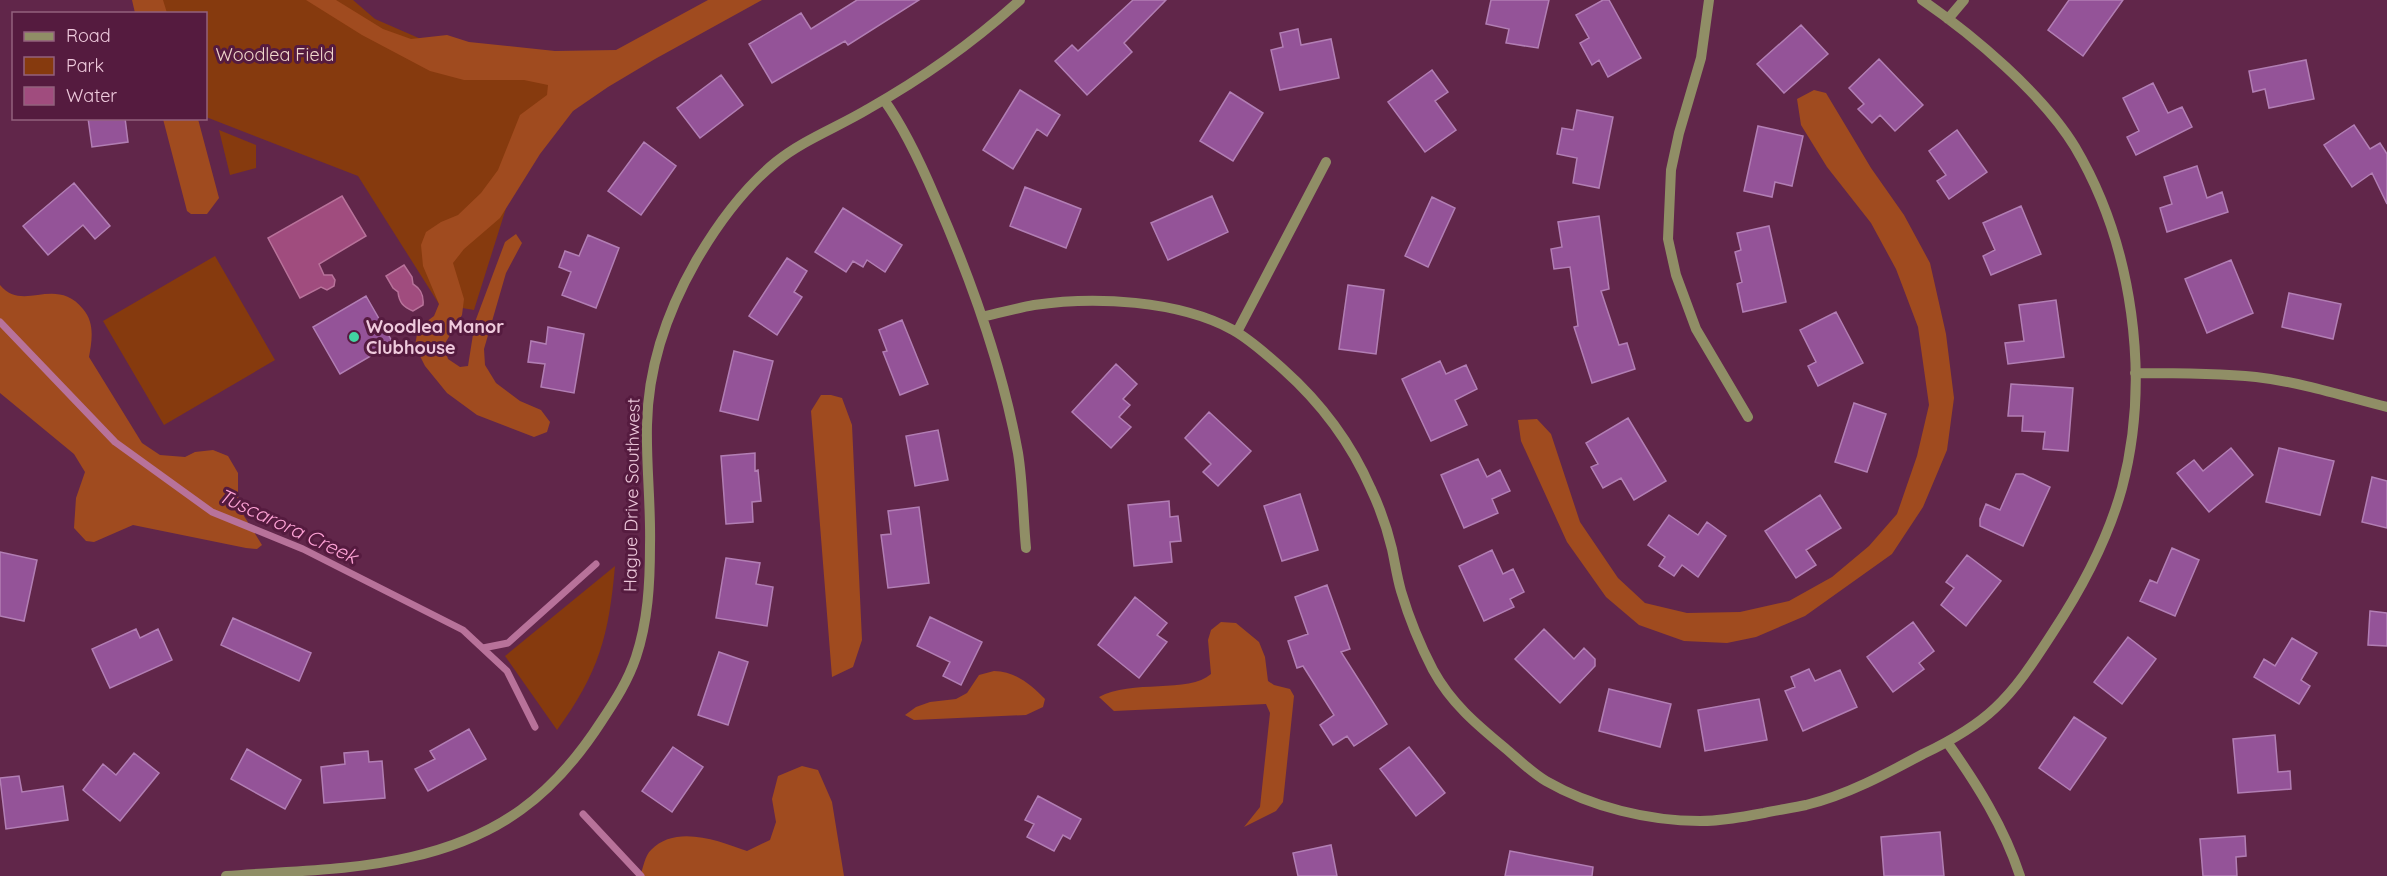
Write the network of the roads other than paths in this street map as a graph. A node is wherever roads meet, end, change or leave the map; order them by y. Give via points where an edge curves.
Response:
1 (1020, 0) edge
2 (1709, 0) edge
3 (1922, 0) edge
4 (1964, 0) edge
5 (1948, 19) junction
6 (884, 100) junction
7 (1326, 162) dead end
8 (982, 317) junction
9 (1237, 332) junction
10 (2135, 373) junction
11 (2387, 407) edge
12 (1748, 417) dead end
13 (1026, 548) dead end
14 (1947, 742) junction
15 (225, 876) edge
16 (2020, 876) edge

1 - 6 street, Hague Drive Southwest via 933,70
2 - 12 street via 1701,58 1671,170 1668,239 1676,275 1696,329
3 - 5 street
4 - 5 street
5 - 10 street via 2051,112 2089,173 2119,248 2127,281
6 - 8 street via 897,117 931,186
6 - 15 street, Hague Drive Southwest via 800,145 759,177 696,261 672,310 650,384 646,453 650,550 645,623 621,692 563,774 514,816 477,835 423,854 370,864
7 - 9 street
8 - 9 street via 1030,305 1096,301 1157,306
8 - 13 street via 1018,455
9 - 14 street via 1305,389 1360,465 1385,523 1414,628 1449,696 1479,727 1545,780 1630,813 1699,821 1739,818 1808,804 1847,791
10 - 11 street via 2255,377
10 - 14 street via 2132,439 2123,485 2087,576 2012,689 1993,711
14 - 16 street via 1996,818

